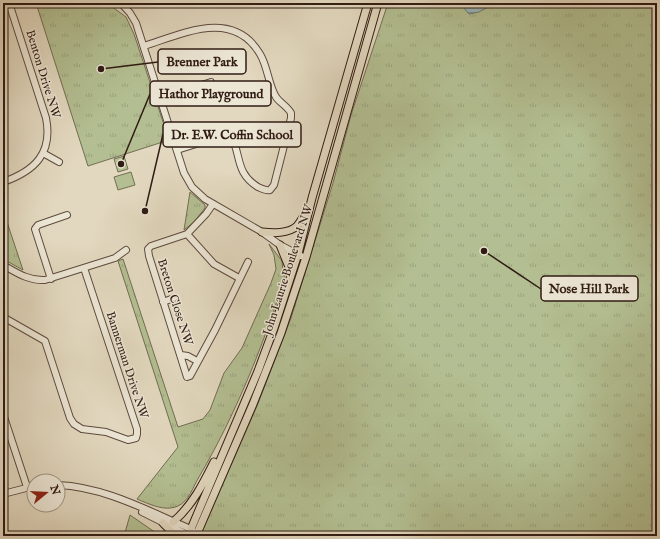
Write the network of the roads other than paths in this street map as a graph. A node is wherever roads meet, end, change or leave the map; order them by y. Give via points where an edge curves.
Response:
1 (9, 3) edge
2 (121, 3) edge
3 (364, 3) edge
4 (368, 3) edge
5 (378, 3) edge
6 (384, 3) edge
7 (362, 22) junction
8 (144, 46) junction
9 (366, 50) junction
10 (211, 82) dead end
11 (160, 98) junction
12 (177, 150) junction
13 (43, 153) junction
14 (59, 162) dead end
15 (3, 182) edge
16 (213, 204) junction
17 (310, 210) junction
18 (67, 215) dead end
19 (262, 232) junction
20 (187, 234) junction
21 (280, 245) junction
22 (126, 250) dead end
23 (298, 254) junction
24 (306, 257) junction
25 (248, 262) dead end
26 (3, 265) edge
27 (84, 268) junction
28 (291, 276) junction
29 (239, 278) junction
30 (51, 279) junction
31 (174, 298) dead end
32 (163, 302) junction
33 (3, 317) edge
34 (181, 355) junction
35 (197, 361) junction
36 (3, 414) edge
37 (230, 436) junction
38 (26, 484) edge
39 (66, 486) edge
40 (26, 487) edge
41 (3, 494) edge
42 (121, 500) junction
43 (173, 522) junction
44 (163, 523) junction
45 (193, 535) edge
46 (173, 536) edge

1 - 13 street, Benton Drive NW via 46,118 47,137
2 - 8 street via 133,18
3 - 7 main road
4 - 7 main road, John Laurie Boulevard NW
5 - 9 main road, John Laurie Boulevard NW
6 - 9 main road
7 - 17 main road, John Laurie Boulevard NW
8 - 11 street
8 - 12 street via 205,27 221,27 236,32 249,40 258,50 276,98 291,113 274,185 270,190 264,190 245,176 230,134
9 - 24 main road, John Laurie Boulevard NW
10 - 11 street
11 - 12 street
12 - 16 street via 184,173 192,186
13 - 14 street
13 - 15 street, Benton Drive NW via 23,174
16 - 19 street
16 - 20 street, Breton Close NW
17 - 19 main road via 304,214 297,226 290,230
17 - 23 main road, John Laurie Boulevard NW
18 - 30 street via 38,225 35,229
19 - 21 street
20 - 29 street via 214,264
20 - 32 street, Breton Close NW via 148,249
21 - 23 street
21 - 28 main road
22 - 27 street via 115,258
23 - 24 street
23 - 28 main road, John Laurie Boulevard NW
24 - 45 main road, John Laurie Boulevard NW via 265,376
25 - 29 street, Breton Close NW
26 - 30 street via 27,278
27 - 30 street
27 - 33 street, Bannerman Drive NW via 137,429 136,438 128,440 106,432 82,429 74,424 45,341
28 - 37 main road, John Laurie Boulevard NW via 258,371
29 - 35 street, Breton Close NW via 215,330
31 - 32 street
32 - 34 street, Breton Close NW
34 - 35 street, Breton Close NW
34 - 35 street, Breton Close NW via 187,377 190,376
36 - 38 street
37 - 43 main road via 192,501
37 - 45 main road, John Laurie Boulevard NW
39 - 42 street via 103,492
40 - 41 street
42 - 43 street
42 - 44 street
43 - 45 street
44 - 45 street
44 - 46 main road

